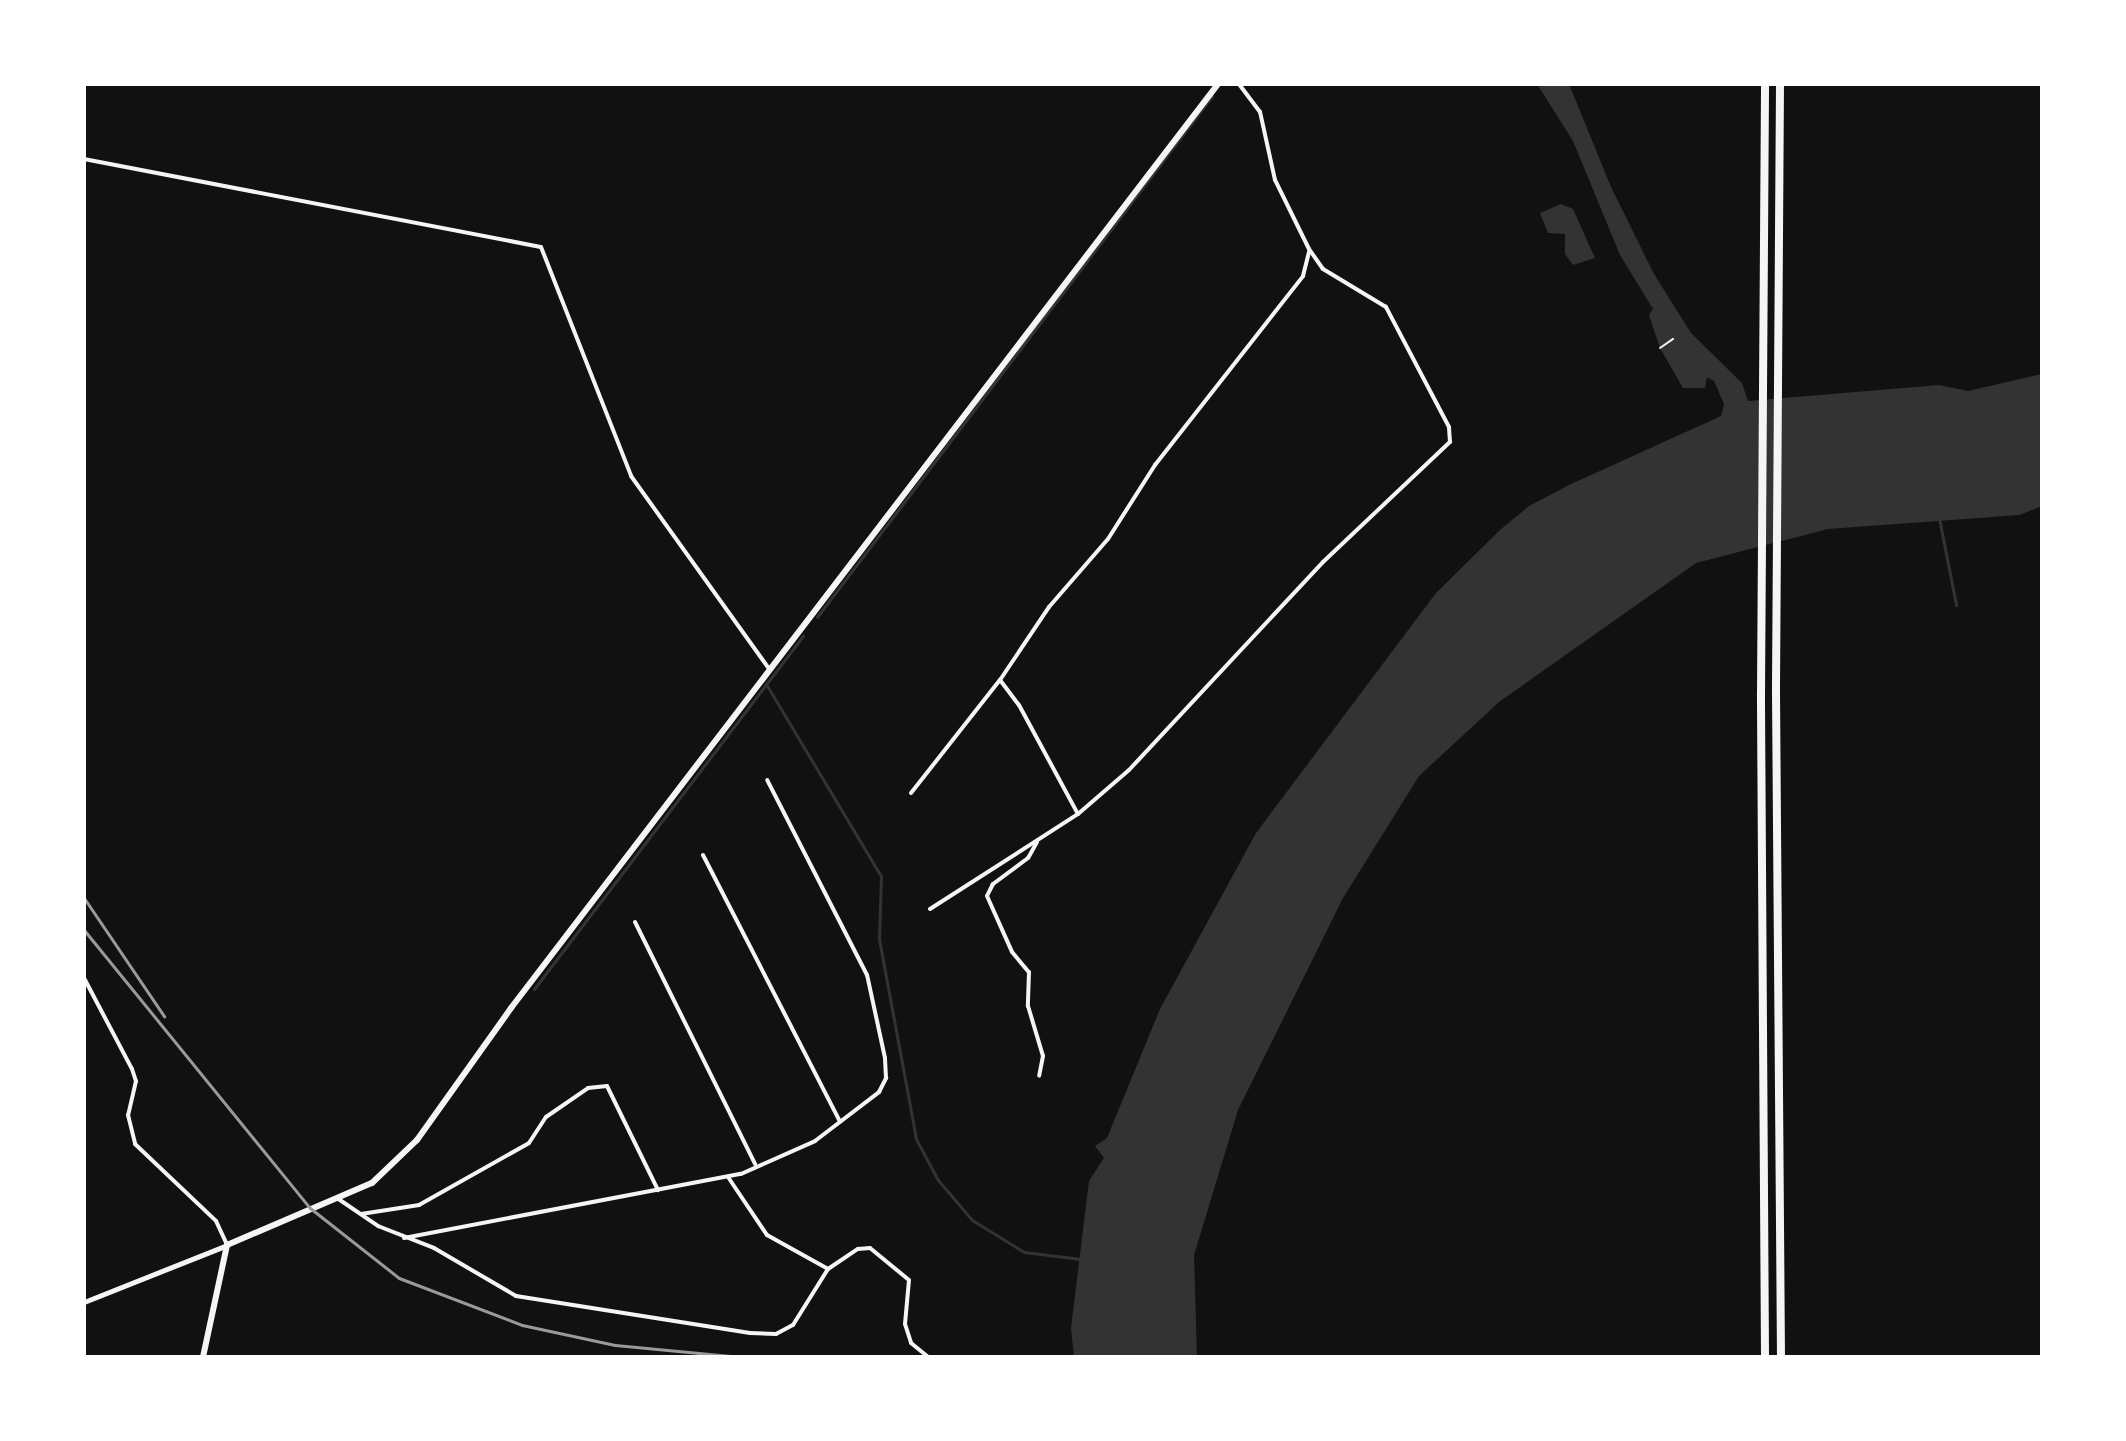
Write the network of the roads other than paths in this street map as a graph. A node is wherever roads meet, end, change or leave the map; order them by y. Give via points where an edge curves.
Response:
1 (1218, 84) edge
2 (1239, 84) edge
3 (1765, 84) edge
4 (1780, 84) edge
5 (84, 159) edge
6 (1309, 249) junction
7 (769, 669) junction
8 (1000, 680) junction
9 (767, 780) dead end
10 (911, 793) dead end
11 (1078, 814) junction
12 (1038, 840) junction
13 (703, 855) dead end
14 (930, 909) dead end
15 (635, 922) dead end
16 (84, 978) edge
17 (1039, 1076) dead end
18 (840, 1122) junction
19 (755, 1164) junction
20 (728, 1177) junction
21 (659, 1190) junction
22 (337, 1198) junction
23 (358, 1214) junction
24 (404, 1238) junction
25 (227, 1245) junction
26 (828, 1269) junction
27 (84, 1302) edge
28 (927, 1356) edge
29 (203, 1357) edge
30 (1765, 1357) edge
31 (1781, 1357) edge

1 - 7 main road
2 - 6 street via 1260,112 1275,180
3 - 30 highway
4 - 31 highway
5 - 7 street via 541,247 631,476
6 - 8 street via 1303,276 1155,465 1108,539 1049,607
6 - 11 street via 1323,269 1386,307 1449,427 1450,442 1365,520 1129,770
7 - 22 main road via 417,1140 379,1178
8 - 10 street
8 - 11 street
9 - 18 street via 867,975 886,1078 879,1092
11 - 12 street
12 - 14 street
12 - 17 street via 1028,858 993,884 987,896 1012,952 1029,972 1028,1006 1043,1056
13 - 18 street
15 - 19 street
16 - 25 street via 136,1081 128,1115 135,1144 216,1221
18 - 19 street via 815,1141
19 - 20 street
20 - 21 street
20 - 26 street via 767,1235
21 - 23 street via 607,1086 588,1088 546,1117 529,1143 419,1205
21 - 24 street
22 - 23 street
22 - 25 main road
23 - 24 street
24 - 26 street via 434,1248 516,1296 750,1333 776,1334 793,1325
25 - 27 street
25 - 29 main road
26 - 28 street via 858,1249 882,1254 909,1280 905,1324 911,1343

